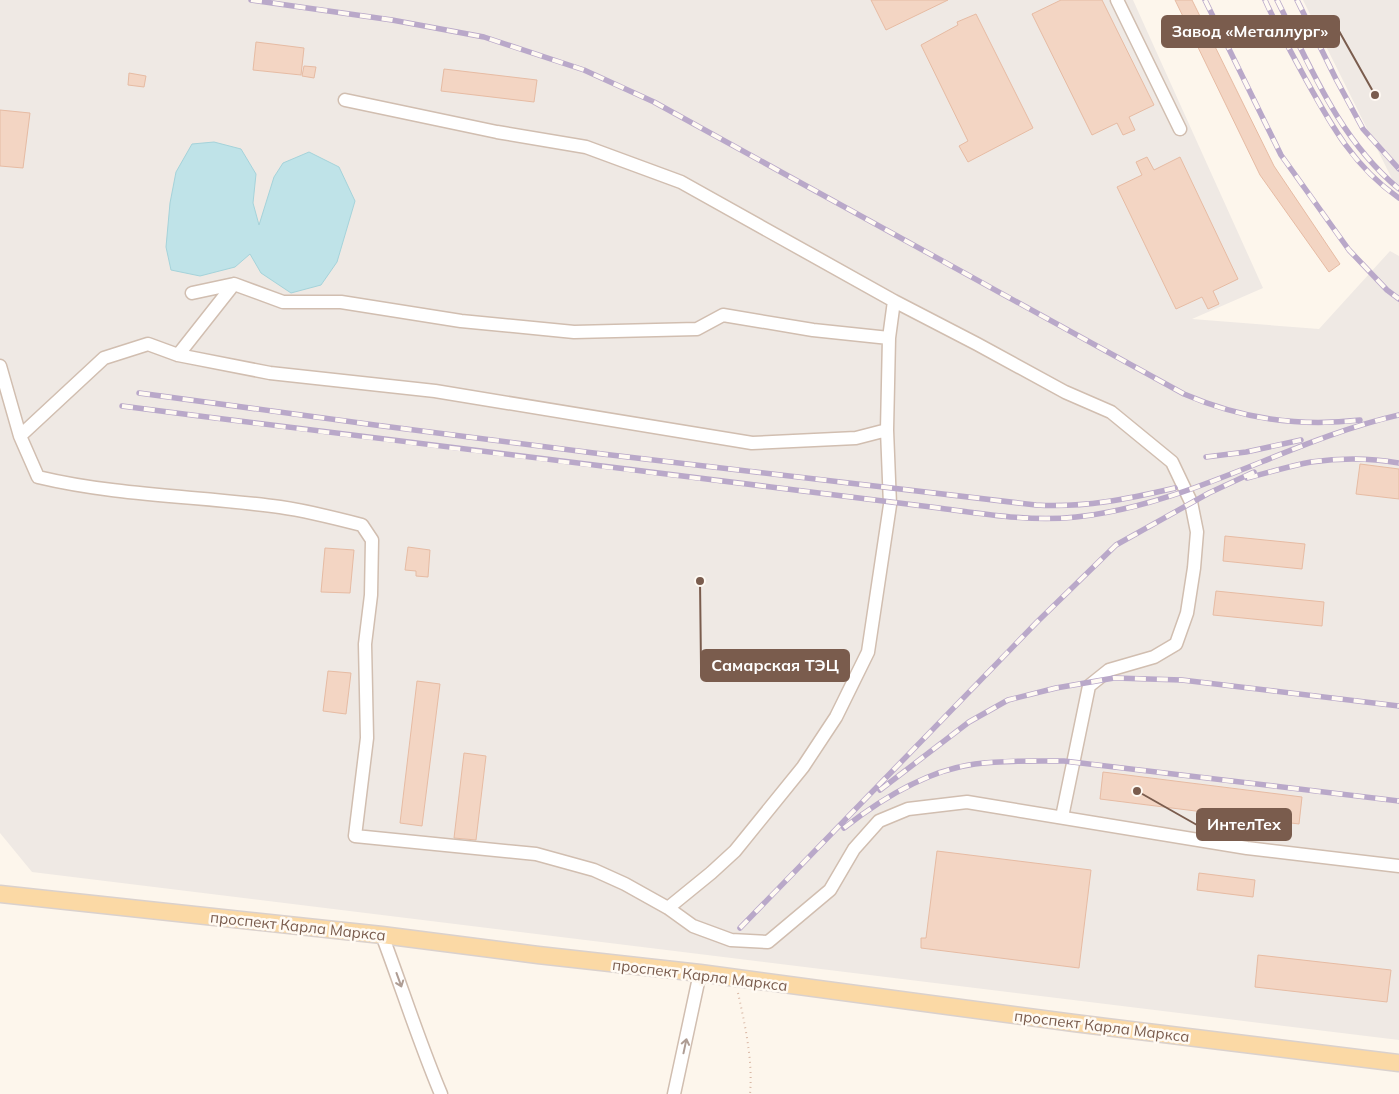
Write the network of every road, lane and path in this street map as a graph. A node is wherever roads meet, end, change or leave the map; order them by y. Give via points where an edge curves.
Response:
1 (1117, 0) edge
2 (345, 100) dead end
3 (1180, 129) dead end
4 (234, 284) junction
5 (192, 293) dead end
6 (894, 301) junction
7 (889, 338) junction
8 (178, 355) junction
9 (0, 366) edge
10 (887, 430) junction
11 (20, 436) junction
12 (1062, 817) junction
13 (1399, 866) edge
14 (0, 894) edge
15 (668, 908) junction
16 (382, 935) junction
17 (700, 973) junction
18 (734, 979) junction
19 (1399, 1063) edge
20 (440, 1094) edge
21 (674, 1094) edge
22 (750, 1094) edge

1 - 3 lane
2 - 6 lane via 586,147 681,182
4 - 5 lane
4 - 7 lane via 283,302 341,302 461,321 574,332 698,329 723,315 813,330
4 - 8 lane
6 - 7 lane
6 - 12 lane via 1066,392 1111,412 1172,462 1191,502 1197,532 1194,568 1187,613 1176,644 1154,657 1109,670 1089,686
7 - 10 lane
8 - 10 lane via 270,373 436,391 752,442 856,438
8 - 11 lane via 148,344 104,358
9 - 11 lane
10 - 15 lane via 890,505 868,652 836,717 803,767 735,851
11 - 15 lane via 38,477 74,486 281,507 362,525 372,540 365,644 367,738 356,836 536,854 594,870
12 - 13 lane via 1247,848
12 - 15 lane via 967,802 908,809 880,821 854,849 830,890 768,942 731,940 693,926
14 - 16 main road, проспект Карла Маркса
16 - 17 main road, проспект Карла Маркса
16 -> 20 lane
17 - 18 main road, проспект Карла Маркса
21 -> 17 lane
18 - 19 main road, проспект Карла Маркса
18 - 22 path via 745,1023 752,1078

